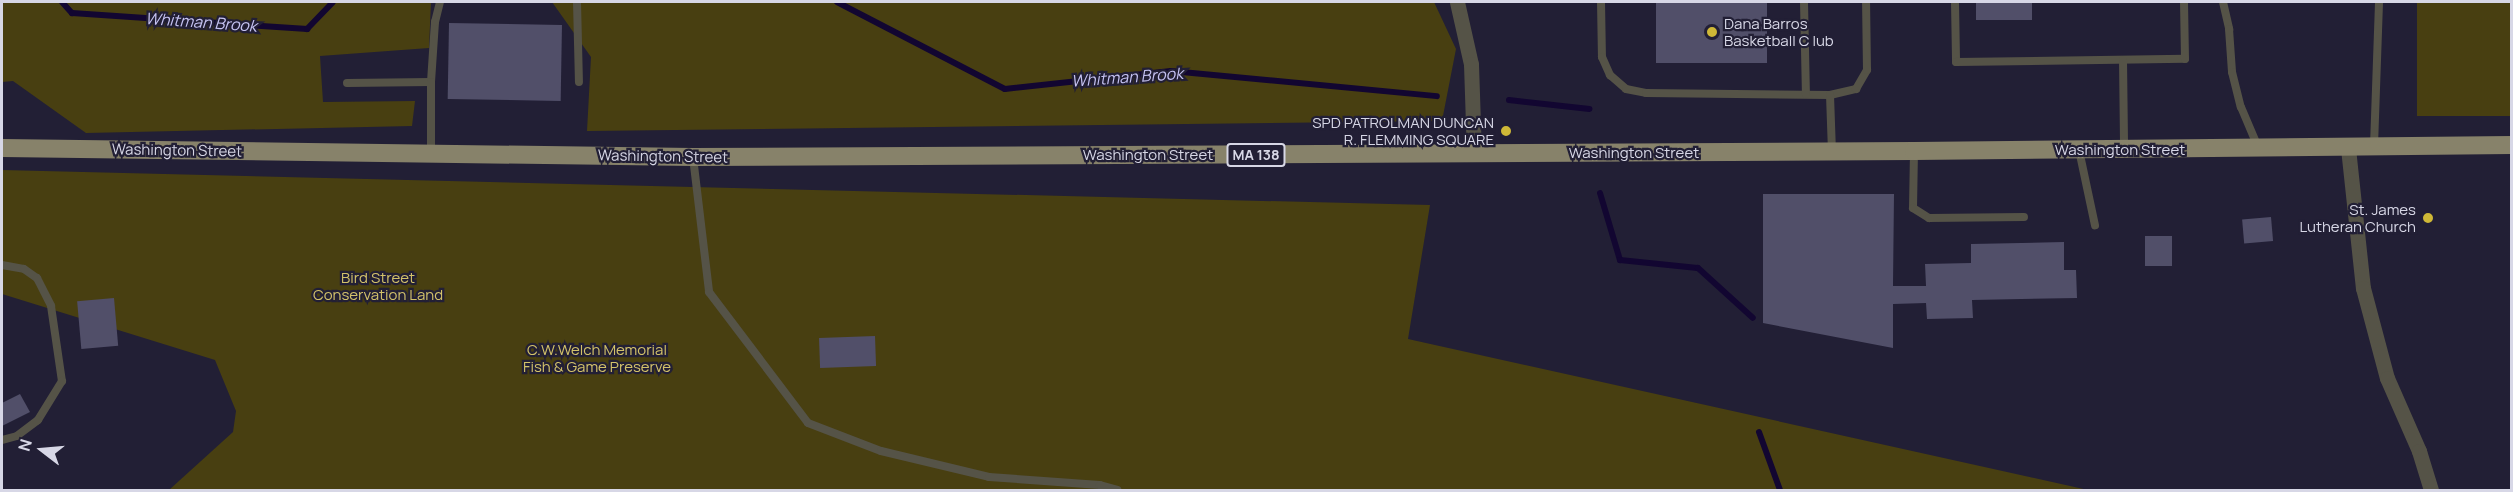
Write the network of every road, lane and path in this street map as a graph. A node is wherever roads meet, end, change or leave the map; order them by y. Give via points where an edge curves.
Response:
1 (440, 2) edge
2 (577, 2) edge
3 (1457, 2) edge
4 (1601, 2) edge
5 (1804, 2) edge
6 (1866, 2) edge
7 (1955, 2) edge
8 (2184, 2) edge
9 (2223, 2) edge
10 (2379, 2) edge
11 (2123, 60) junction
12 (431, 82) junction
13 (579, 82) dead end
14 (347, 83) dead end
15 (1806, 94) junction
16 (1830, 94) junction
17 (2511, 145) edge
18 (2374, 147) junction
19 (2, 148) edge
20 (2348, 148) junction
21 (2258, 149) junction
22 (2079, 150) junction
23 (2124, 150) junction
24 (1832, 152) junction
25 (1914, 152) junction
26 (1474, 153) junction
27 (431, 154) junction
28 (693, 157) junction
29 (2024, 217) dead end
30 (2095, 225) dead end
31 (2, 265) edge
32 (2, 440) edge
33 (1117, 490) edge
34 (2431, 490) edge

1 - 12 lane
2 - 13 lane
3 - 26 street via 1471,64
4 - 15 lane via 1602,57 1610,75 1626,89 1646,93
5 - 15 lane
6 - 16 lane via 1867,70 1856,89
7 - 11 lane via 1956,62
8 - 11 lane via 2185,59
9 - 21 lane via 2232,72
10 - 18 lane
11 - 23 lane
12 - 14 lane
12 - 27 lane
15 - 16 lane
16 - 24 lane
17 - 18 main road, Washington Street / MA 138
18 - 20 main road, Washington Street / MA 138
19 - 27 main road, Washington Street / MA 138
20 - 21 main road, Washington Street / MA 138
20 - 34 street via 2363,288 2387,378
21 - 23 main road, Washington Street / MA 138
22 - 23 main road, Washington Street / MA 138
22 - 25 main road, Washington Street / MA 138
22 - 30 lane
24 - 25 main road, Washington Street / MA 138
24 - 26 main road, Washington Street / MA 138
25 - 29 lane via 1913,207 1929,218
26 - 28 main road, Washington Street / MA 138
27 - 28 main road, Washington Street / MA 138
28 - 33 lane via 709,292 808,423 881,451 989,477 1100,485
31 - 32 lane via 24,269 38,278 51,306 62,381 38,420 17,436

